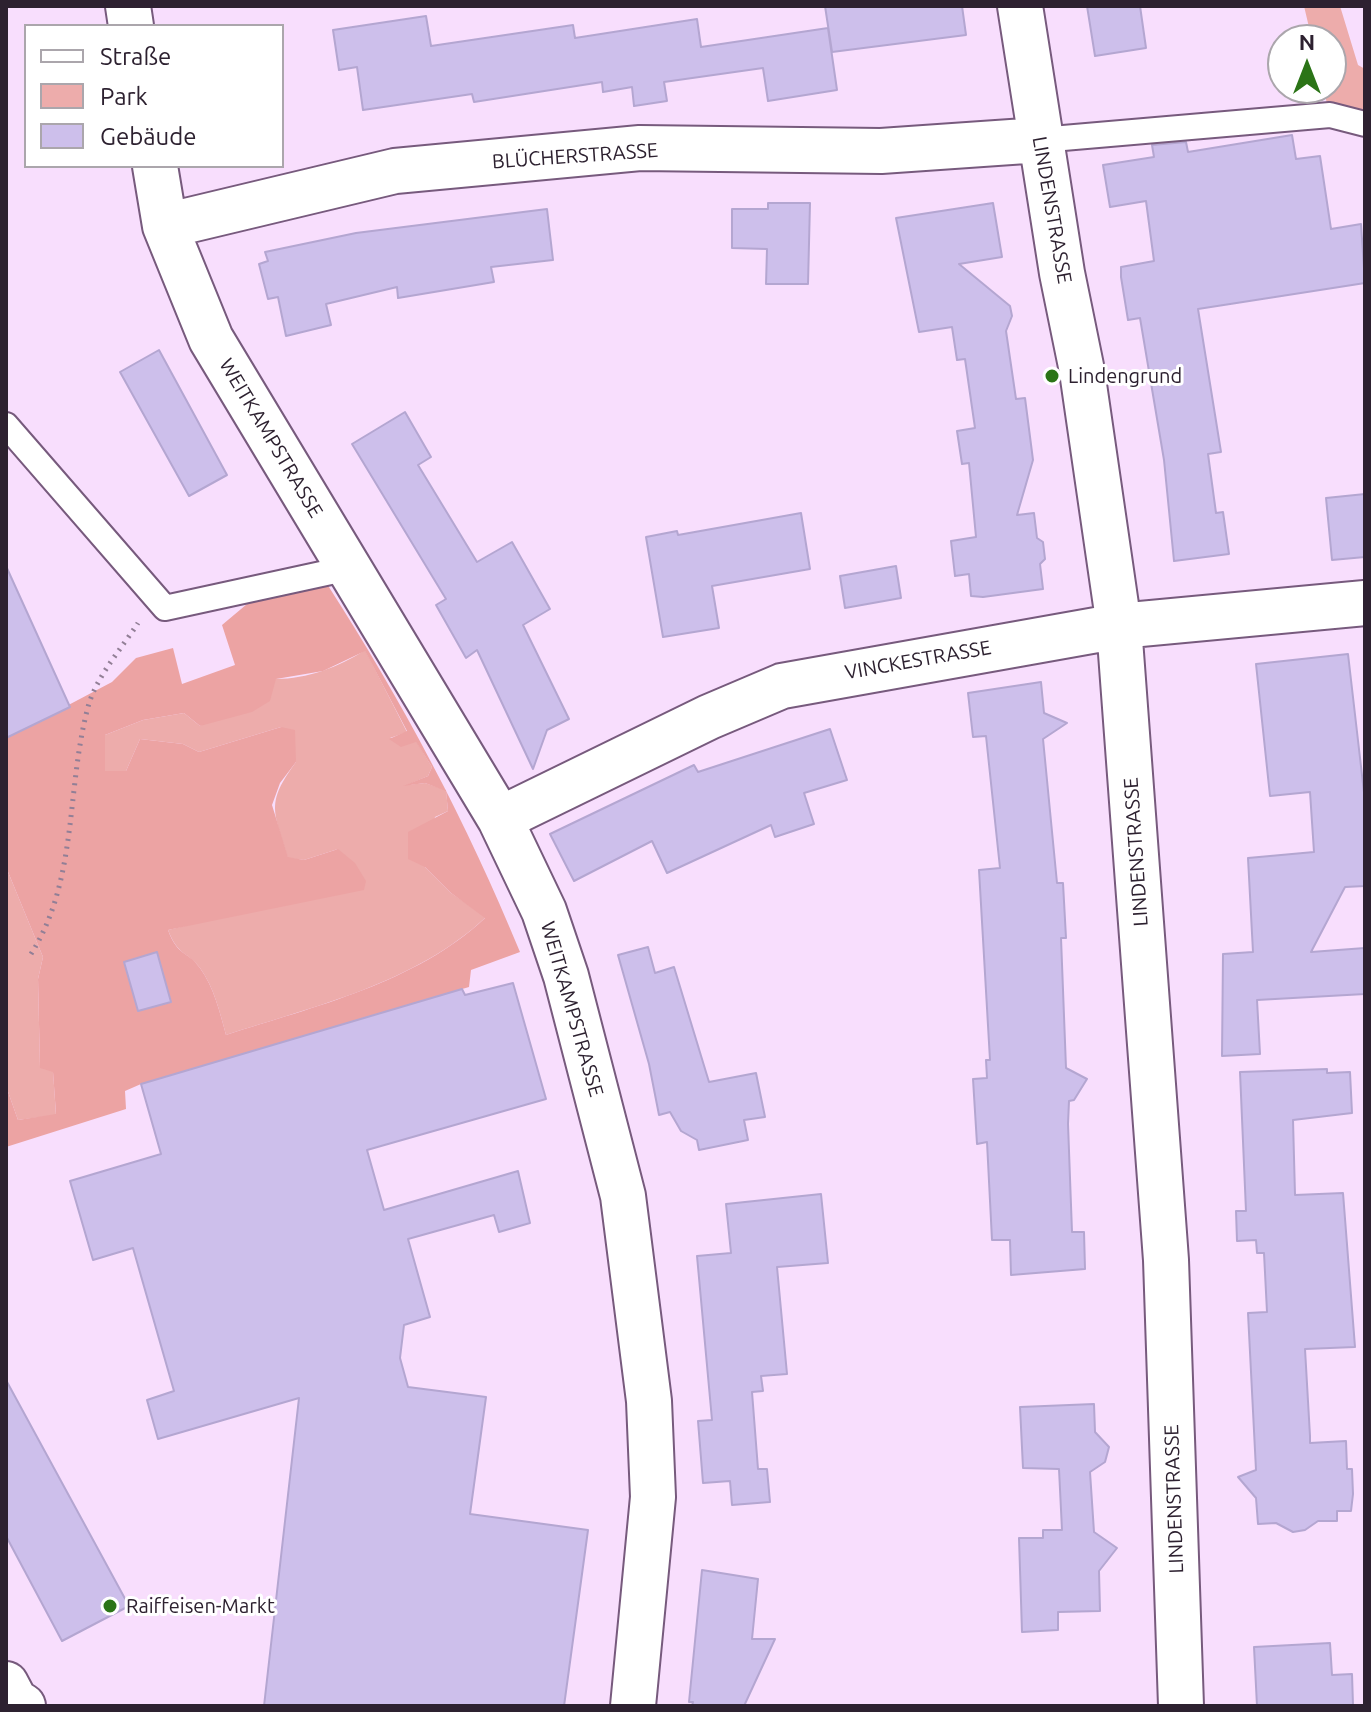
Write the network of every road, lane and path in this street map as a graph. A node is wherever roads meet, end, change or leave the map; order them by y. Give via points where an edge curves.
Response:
1 (1020, 6) edge
2 (1365, 124) edge
3 (1040, 140) junction
4 (155, 168) edge
5 (165, 226) junction
6 (6, 425) edge
7 (349, 568) junction
8 (155, 597) junction
9 (1365, 603) edge
10 (1119, 626) junction
11 (500, 819) junction
12 (31, 954) dead end
13 (6, 1684) edge
14 (23, 1706) edge
15 (633, 1706) edge
16 (1181, 1706) edge

1 - 3 street, LINDENSTRASSE
2 - 3 lane via 1330,115
3 - 5 street, BLÜCHERSTRASSE via 881,151 640,148 395,171
3 - 10 street, LINDENSTRASSE via 1082,371
4 - 5 street, WEITKAMPSTRASSE
5 - 7 street, WEITKAMPSTRASSE via 211,339
6 - 8 lane
7 - 8 lane via 165,608
7 - 11 street, WEITKAMPSTRASSE
8 - 12 path via 92,694 60,892
9 - 10 street, VINCKESTRASSE
10 - 11 street, VINCKESTRASSE via 782,686
10 - 16 street, LINDENSTRASSE via 1166,1260
11 - 15 street, WEITKAMPSTRASSE via 544,911 566,976 623,1196 649,1401 653,1497
13 - 14 street

